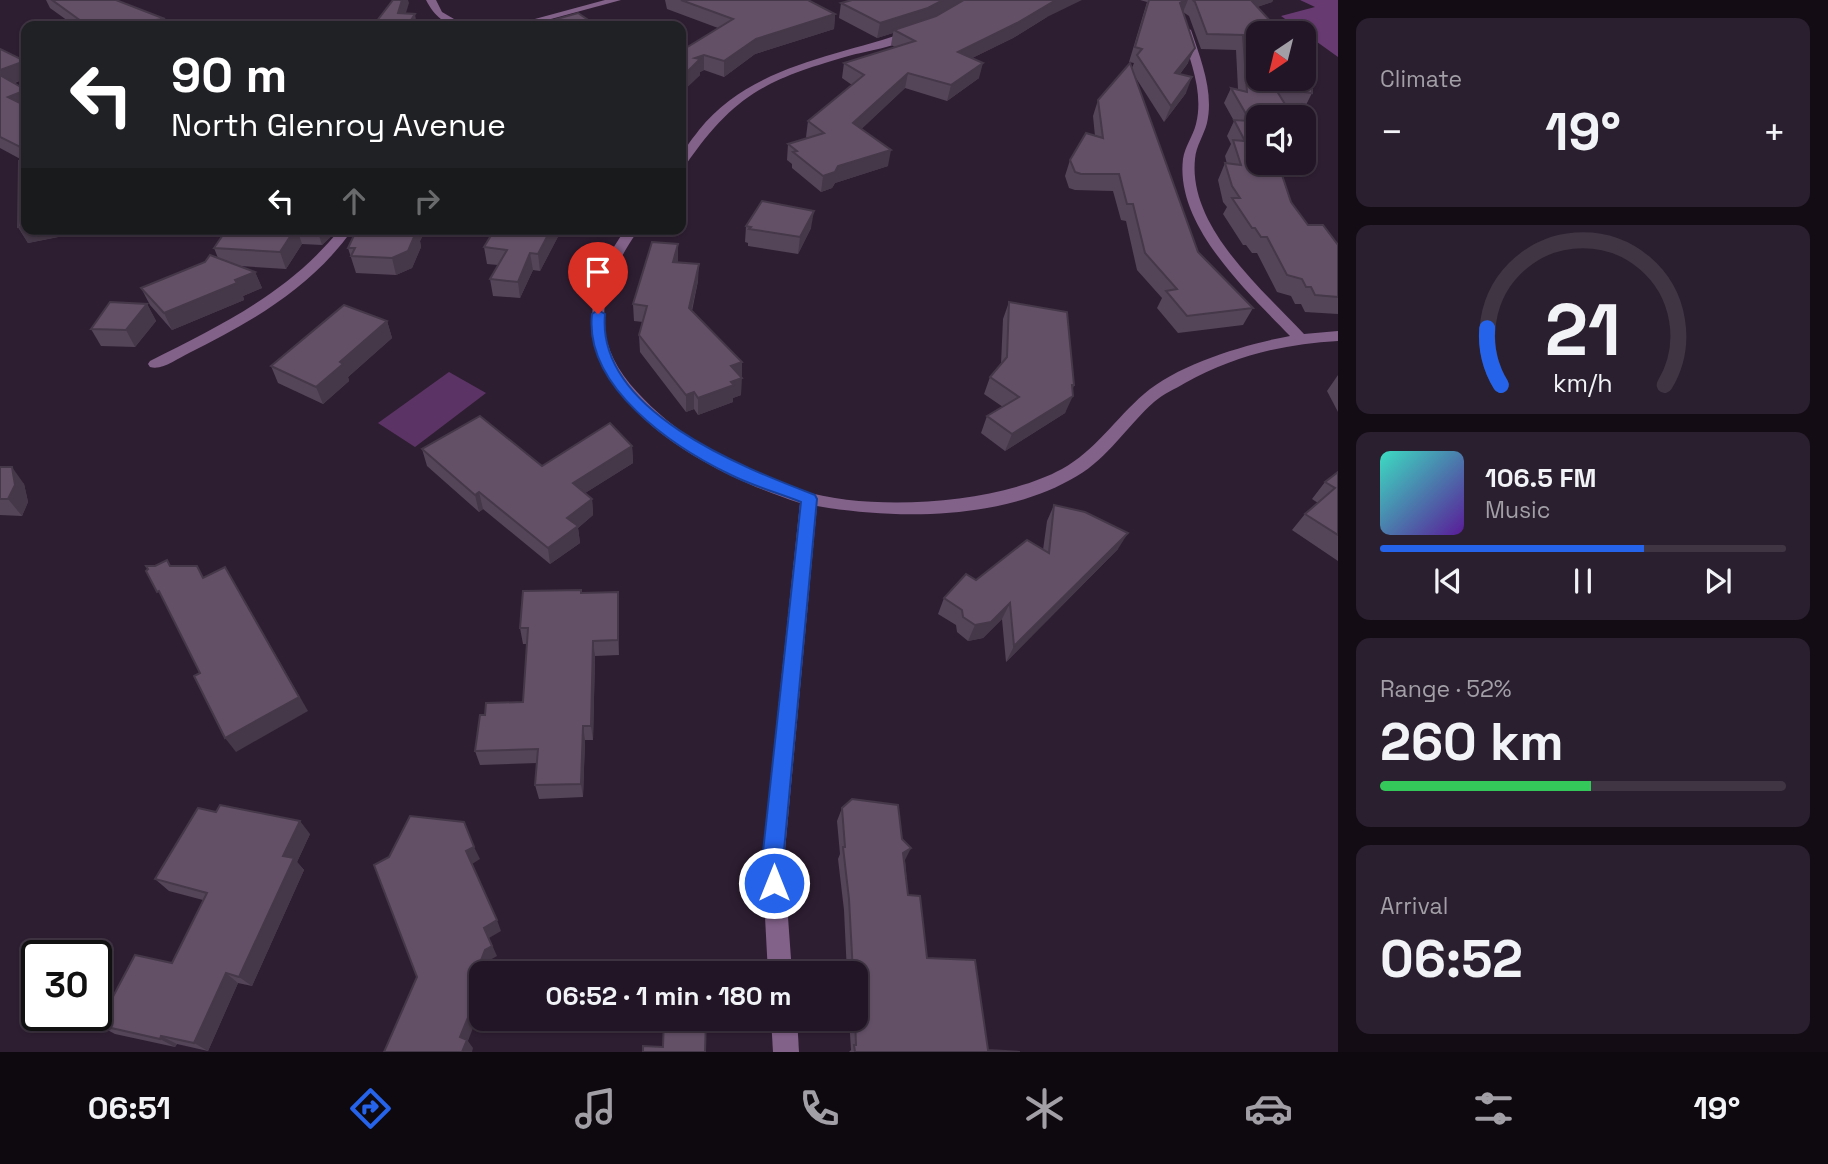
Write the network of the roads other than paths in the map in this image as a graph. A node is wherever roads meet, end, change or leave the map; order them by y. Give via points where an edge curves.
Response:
1 (431, 0) edge
2 (616, 0) edge
3 (1182, 17) edge
4 (451, 21) edge
5 (534, 21) edge
6 (929, 27) edge
7 (686, 157) edge
8 (342, 235) edge
9 (629, 235) edge
10 (1338, 336) edge
11 (1299, 338) junction
12 (155, 364) dead end
13 (809, 499) junction
14 (779, 961) edge
15 (784, 1031) edge
16 (786, 1052) edge

1 - 4 street via 438,14
2 - 5 street
3 - 11 street via 1203,86 1202,122 1188,161 1191,195 1212,239
6 - 7 street via 787,73 746,92 720,113
8 - 12 street via 317,267 271,304
9 - 13 street via 611,260 600,295 597,333 611,369 637,404 674,435 736,471
10 - 11 street
11 - 13 street via 1242,351 1192,372 1151,396 1097,455 1057,479 1015,495 886,509
13 - 14 street via 773,861
15 - 16 street

